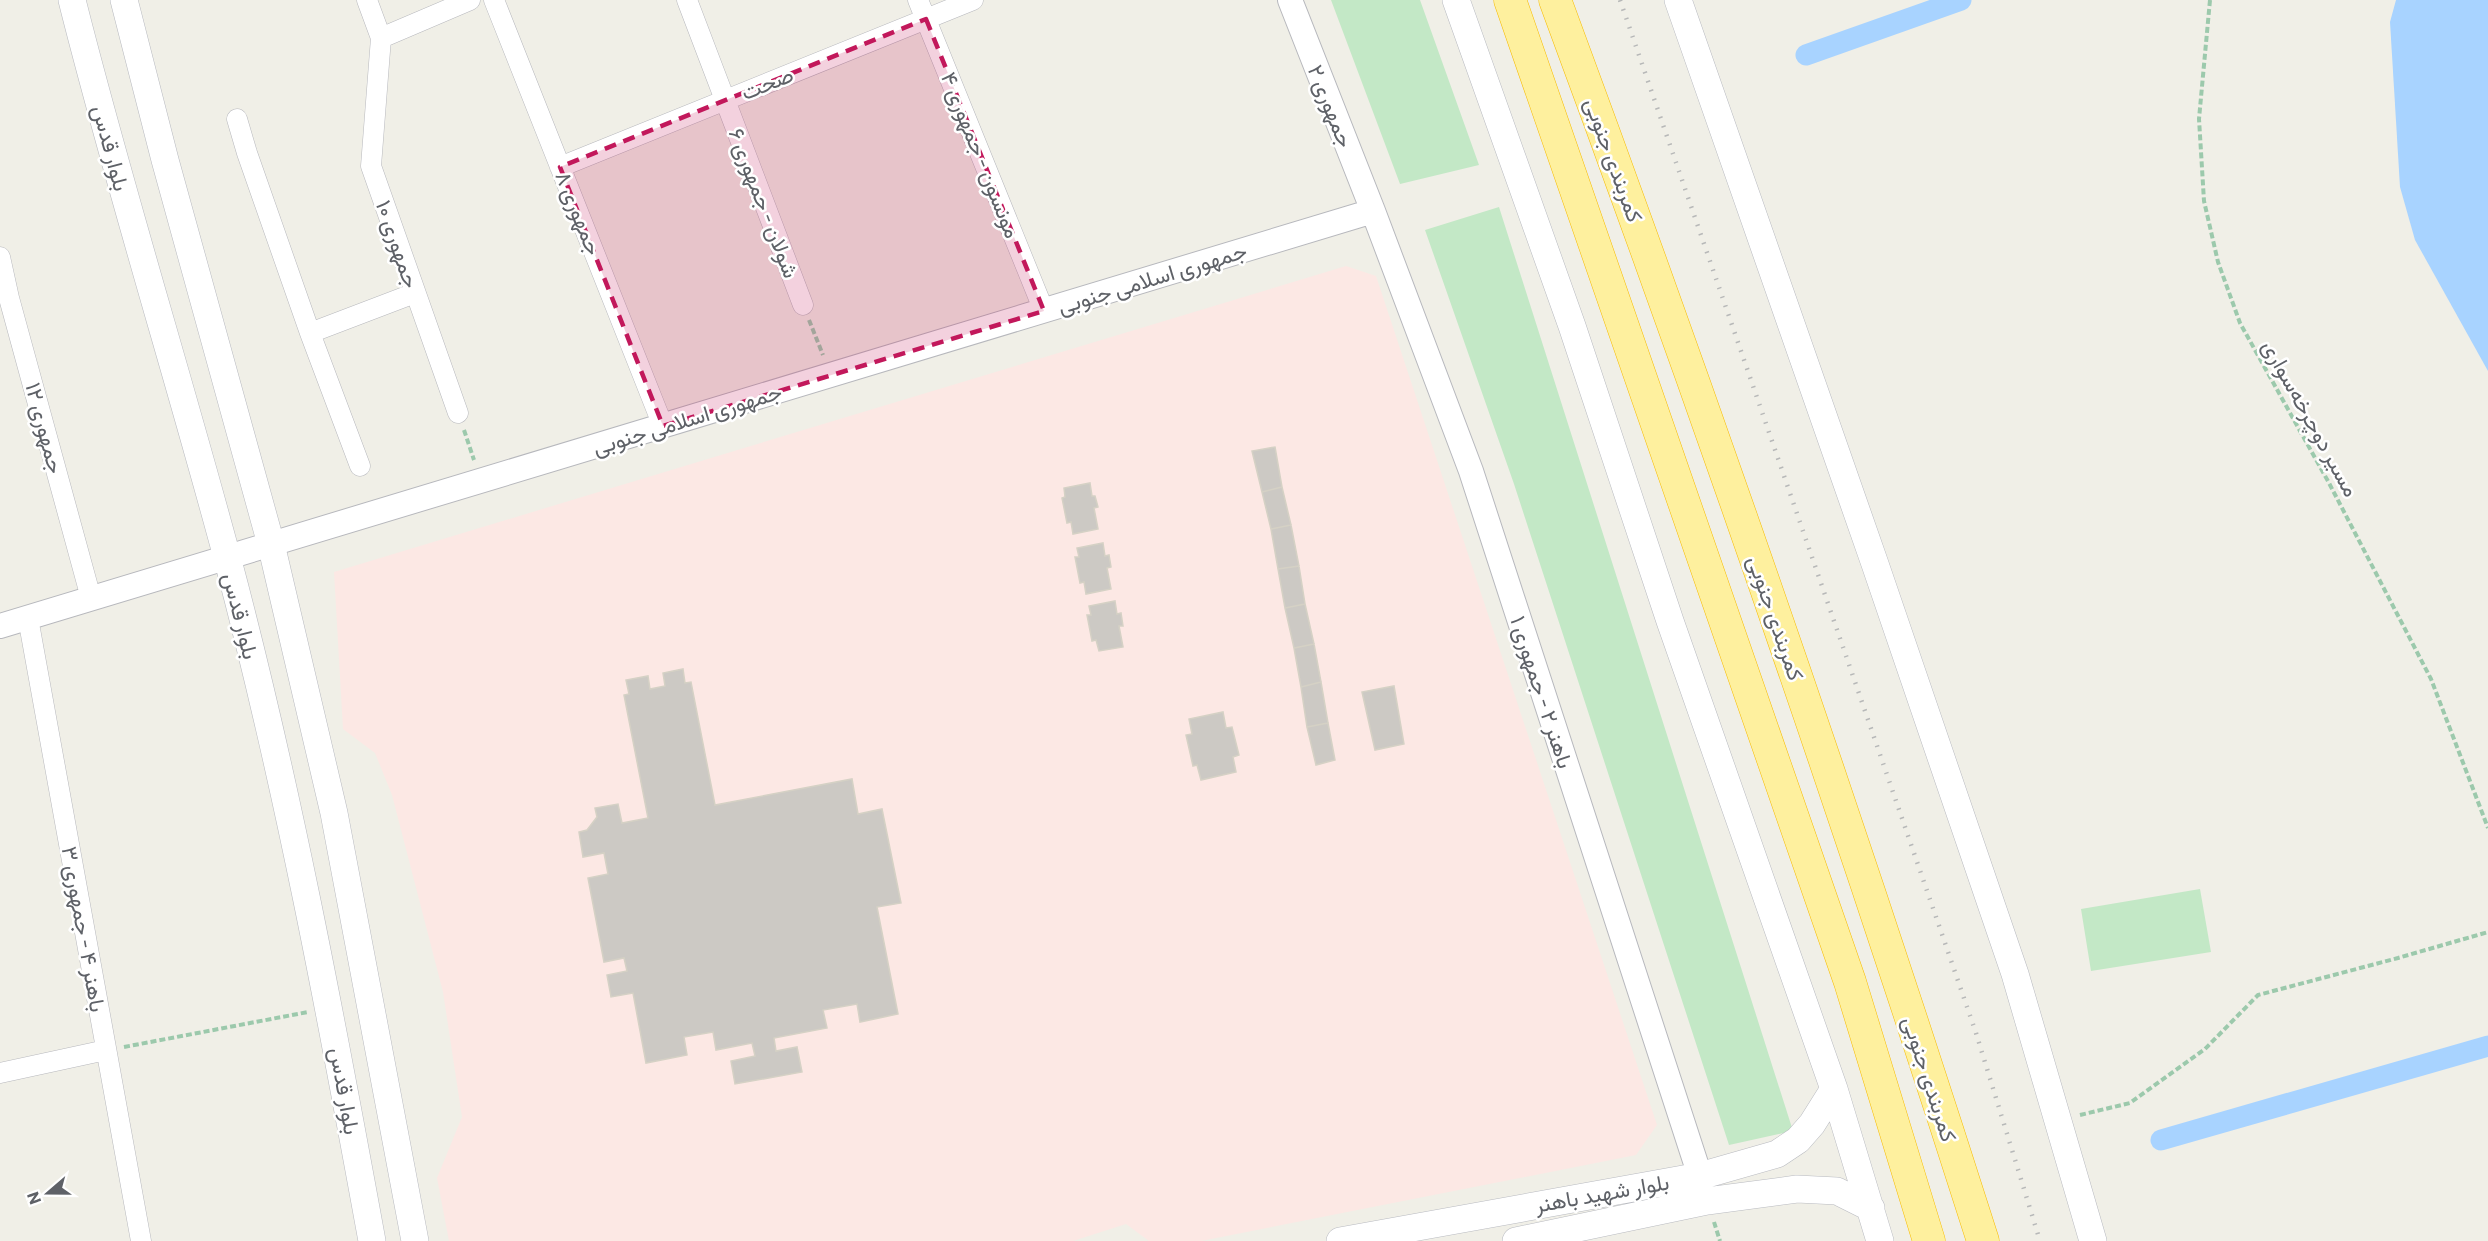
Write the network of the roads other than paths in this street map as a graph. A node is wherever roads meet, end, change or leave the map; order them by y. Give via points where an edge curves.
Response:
1 (72, 0) edge
2 (124, 0) edge
3 (367, 0) edge
4 (470, 0) edge
5 (494, 0) edge
6 (687, 0) edge
7 (918, 0) edge
8 (973, 0) edge
9 (1290, 0) edge
10 (1456, 0) edge
11 (1510, 0) edge
12 (1555, 0) edge
13 (1678, 0) edge
14 (926, 19) junction
15 (381, 38) junction
16 (725, 100) junction
17 (237, 119) dead end
18 (560, 167) junction
19 (1373, 212) junction
20 (0, 257) edge
21 (415, 293) junction
22 (4, 298) edge
23 (803, 305) road end
24 (1044, 311) junction
25 (310, 333) junction
26 (458, 413) road end
27 (663, 426) junction
28 (360, 466) dead end
29 (271, 544) junction
30 (227, 558) junction
31 (91, 598) junction
32 (27, 618) junction
33 (0, 626) edge
34 (333, 813) junction
35 (291, 821) junction
36 (106, 1050) junction
37 (0, 1073) edge
38 (1834, 1089) junction
39 (1704, 1188) junction
40 (1871, 1208) junction
41 (141, 1241) edge
42 (372, 1241) edge
43 (415, 1241) edge
44 (1340, 1241) edge
45 (1516, 1241) edge
46 (1880, 1241) edge
47 (1929, 1241) edge
48 (1983, 1241) edge
49 (2093, 1241) edge

1 - 30 main road, بلوار قدس
2 - 29 main road, بلوار قدس
3 - 15 street, جمهوری ۱۰
4 - 15 street
5 - 18 street, جمهوری ۸
6 - 16 street, شولان - جمهوری ۶
7 - 14 street, مونسون - جمهوری ۴
8 - 14 street, صحت
9 - 19 street, جمهوری ۲
10 - 38 main road
11 - 47 highway, کمربندی جنوبی via 1850,982
12 - 48 highway, کمربندی جنوبی via 1760,570
13 - 49 main road via 2015,974
14 - 16 street, صحت
14 - 24 street, مونسون - جمهوری ۴
15 - 21 street, جمهوری ۱۰ via 371,166
16 - 18 street, صحت
16 - 23 street, شولان - جمهوری ۶
17 - 25 street
18 - 27 street, جمهوری ۸
19 - 24 street, جمهوری اسلامی جنوبی
19 - 39 street, باهنر ۲ - جمهوری ۱ via 1470,471
20 - 22 street, جمهوری ۱۲
21 - 25 street
21 - 26 street, جمهوری ۱۰
22 - 31 street, جمهوری ۱۲
24 - 27 street, جمهوری اسلامی جنوبی
25 - 28 street
27 - 29 street, جمهوری اسلامی جنوبی
29 - 30 street, جمهوری اسلامی جنوبی
29 - 34 main road, بلوار قدس
30 - 31 street, جمهوری اسلامی جنوبی
30 - 35 main road, بلوار قدس
31 - 32 street, جمهوری اسلامی جنوبی
32 - 33 street, جمهوری اسلامی جنوبی
32 - 36 street, باهنر ۴ - جمهوری ۳
34 - 35 main road
34 - 43 main road, بلوار قدس
35 - 42 main road, بلوار قدس
36 - 37 street
36 - 41 street, باهنر ۴ - جمهوری ۳
38 - 39 main road, بلوار شهید باهنر via 1798,1140
38 - 40 main road
39 - 40 main road, بلوار شهید باهنر via 1837,1191
39 - 44 main road, بلوار شهید باهنر
39 - 45 main road, بلوار شهید باهنر
40 - 46 main road

